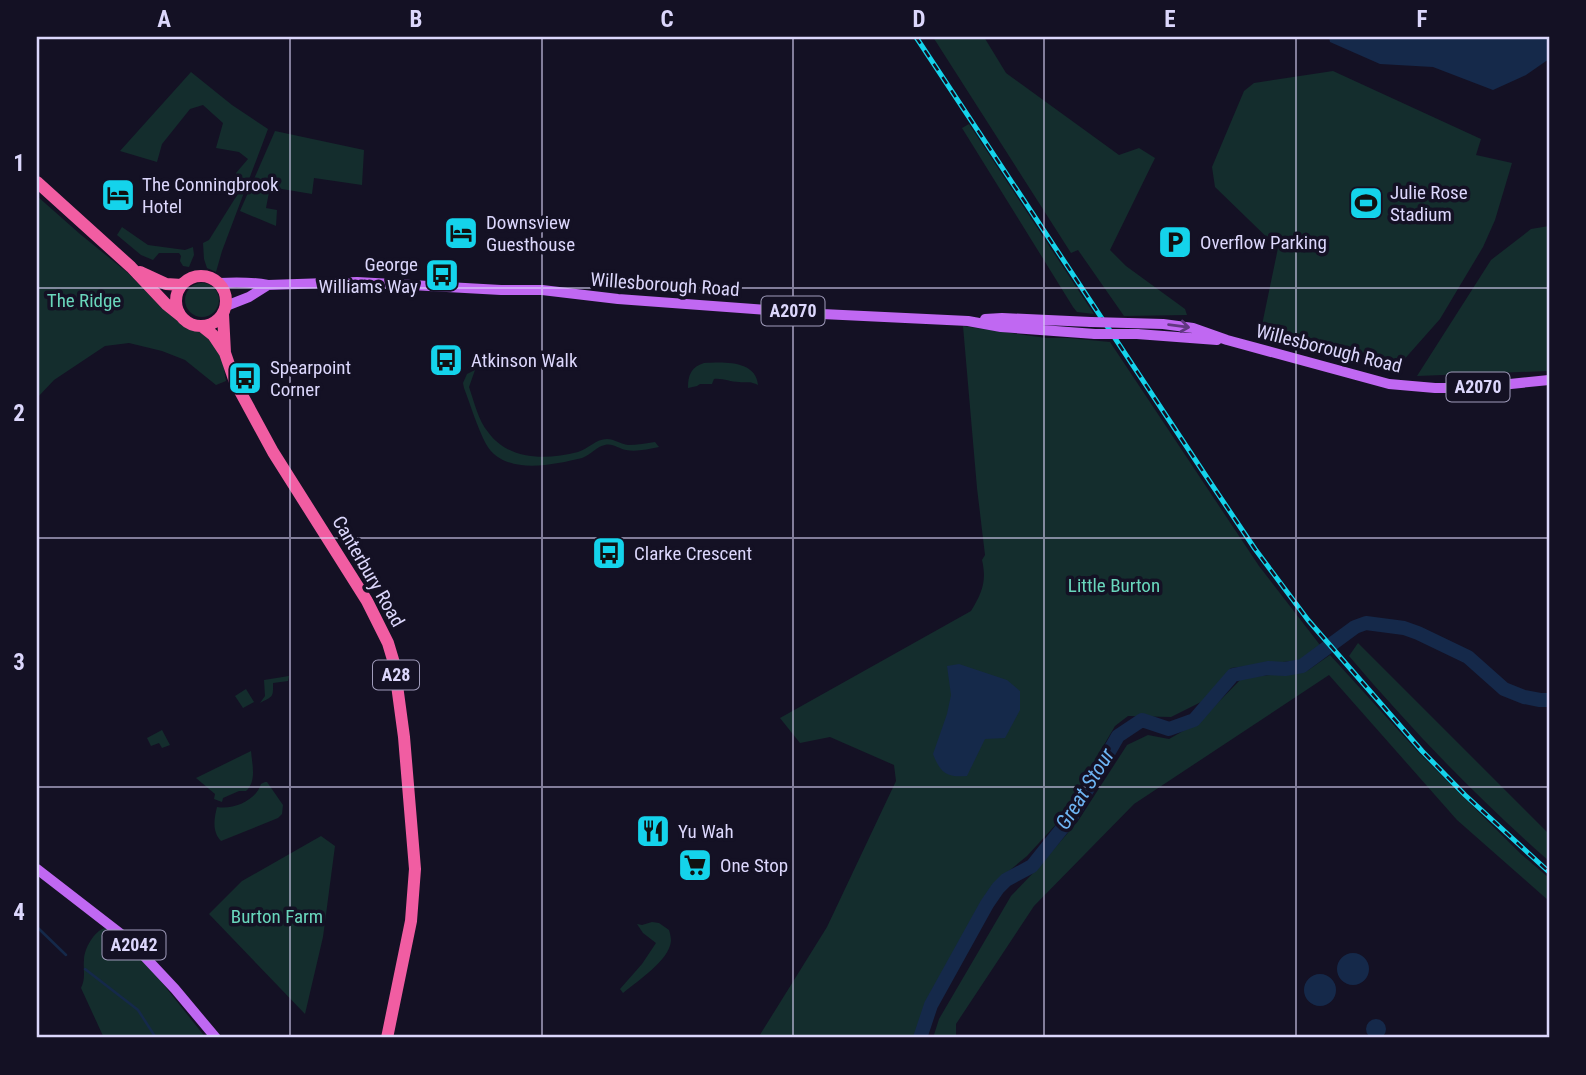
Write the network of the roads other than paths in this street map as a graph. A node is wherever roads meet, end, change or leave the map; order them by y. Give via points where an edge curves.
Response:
1 (37, 182) edge
2 (131, 267) junction
3 (219, 284) junction
4 (183, 285) junction
5 (268, 285) junction
6 (224, 310) junction
7 (181, 316) junction
8 (968, 321) junction
9 (203, 327) junction
10 (1227, 340) junction
11 (225, 353) junction
12 (1549, 380) edge
13 (37, 869) edge
14 (216, 1038) edge
15 (387, 1038) edge

1 - 2 highway
2 - 4 highway via 166,284
2 - 7 highway
3 - 4 highway via 200,276
3 - 5 main road, A2070
3 - 6 highway via 226,298
4 - 7 highway via 176,300
5 - 6 main road, A2070
5 - 8 main road, Willesborough Road / A2070 via 357,282 542,290 822,314
6 - 9 highway via 218,320
6 - 11 highway, Canterbury Road / A28
7 - 9 highway
8 - 10 main road, Willesborough Road / A2070, bridge via 1095,334
8 -> 10 main road, Willesborough Road / A2070, bridge via 1002,318 1163,324
9 - 11 highway, Canterbury Road / A28
10 - 12 main road, Willesborough Road / A2070 via 1397,385 1472,388
11 - 15 highway, Canterbury Road / A28 via 235,382 273,452 377,619 394,663 415,869 411,920
13 - 14 main road, A2042 via 130,941

